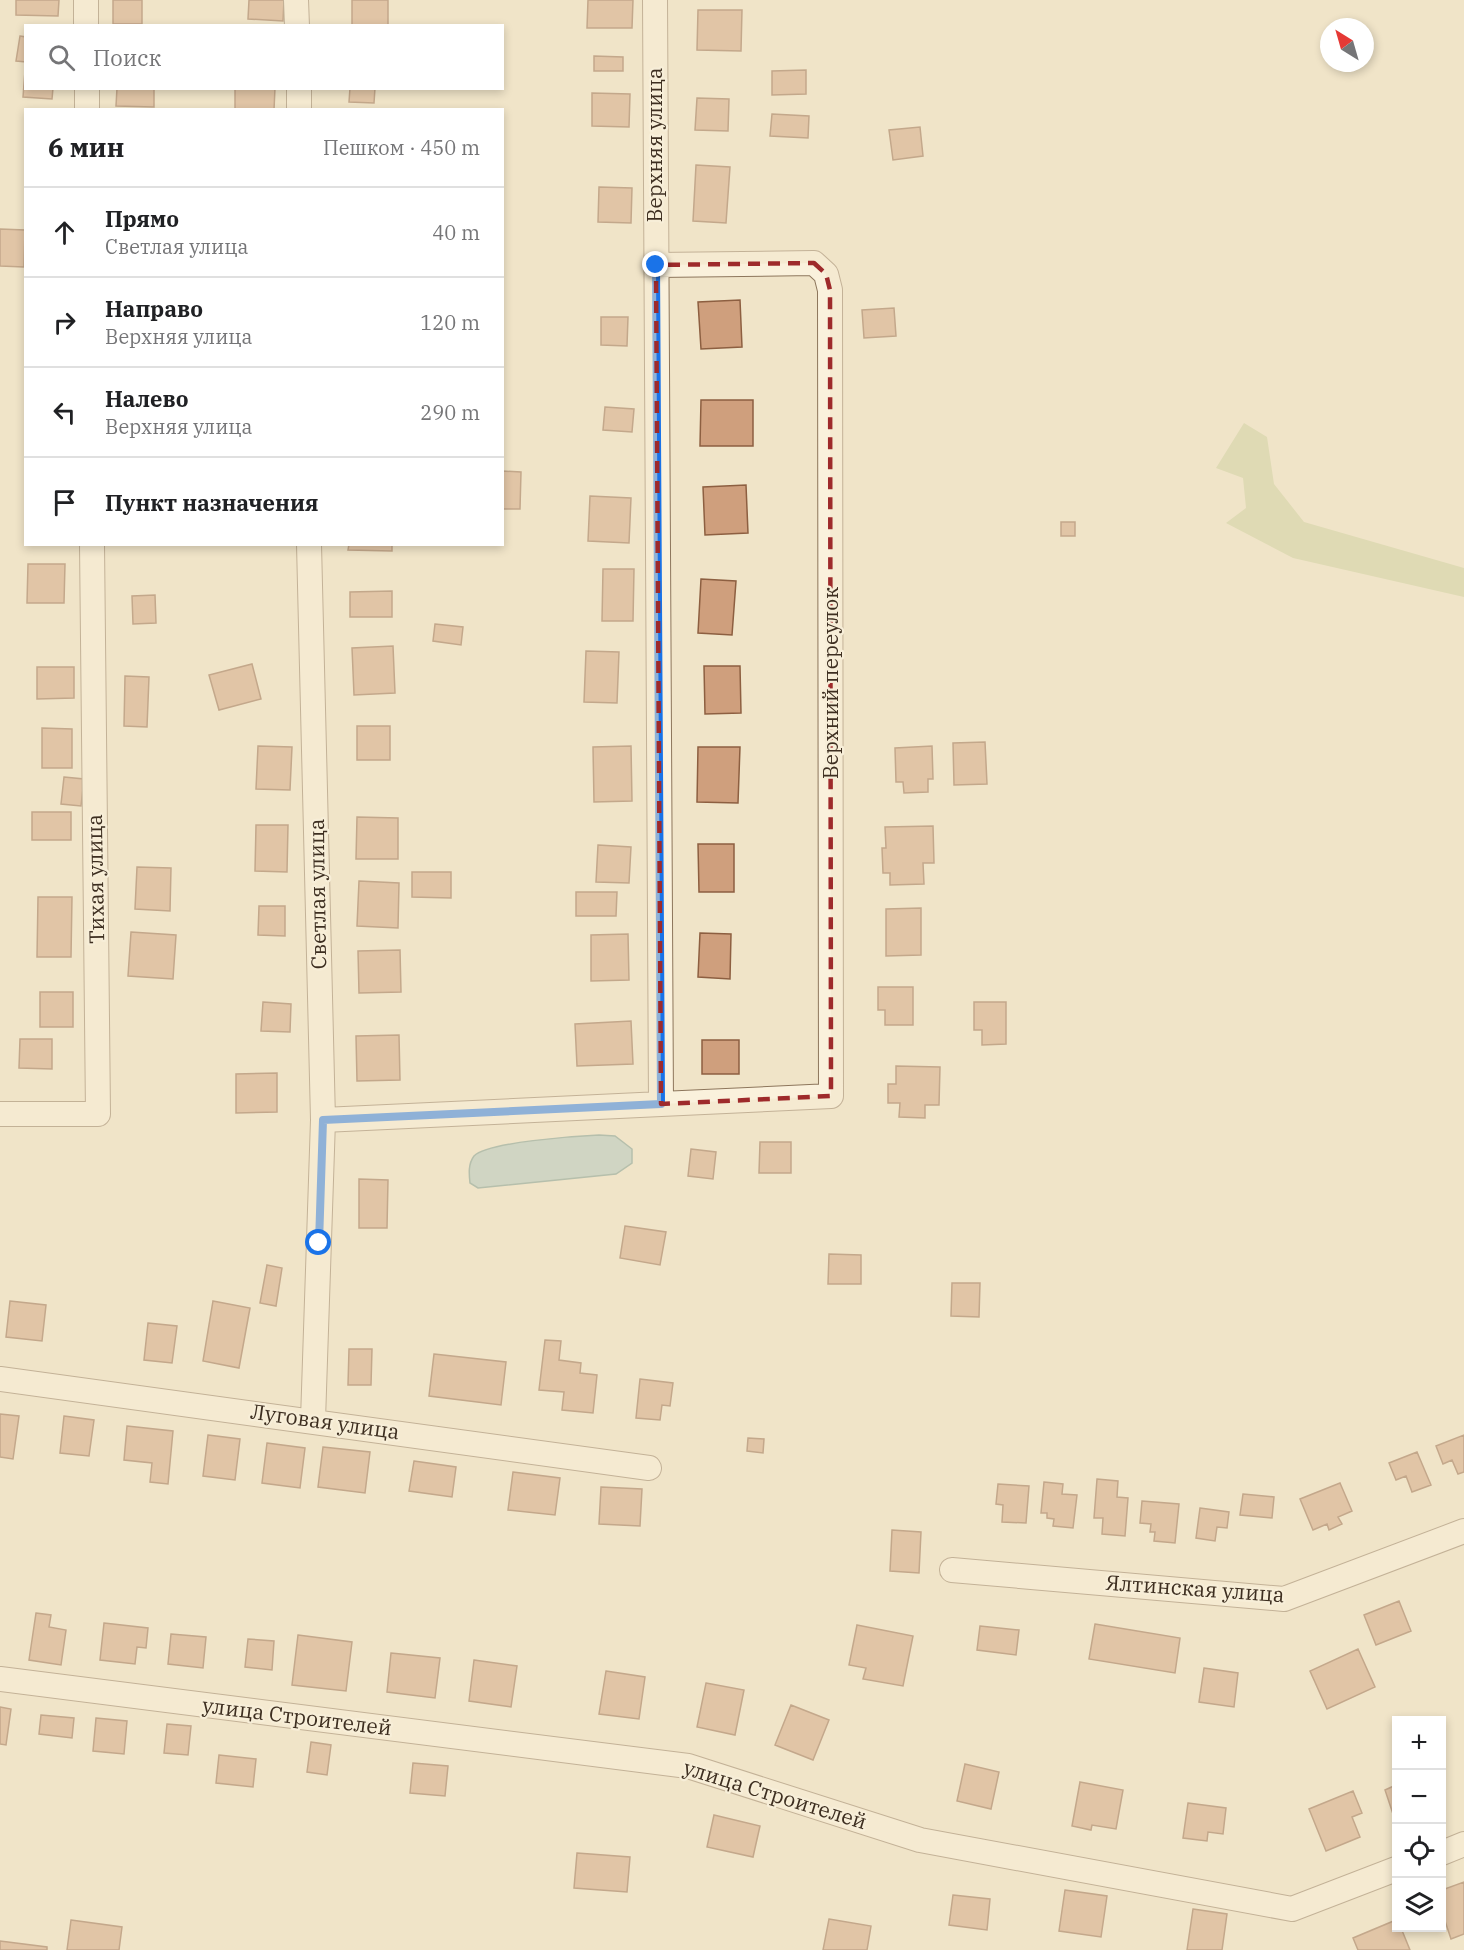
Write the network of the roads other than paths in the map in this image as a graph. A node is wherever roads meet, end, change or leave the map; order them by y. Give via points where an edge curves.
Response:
1 (86, 0) edge
2 (297, 0) edge
3 (655, 0) edge
4 (86, 24) edge
5 (297, 24) edge
6 (87, 90) edge
7 (299, 90) edge
8 (87, 108) edge
9 (299, 108) edge
10 (656, 265) junction
11 (92, 546) edge
12 (309, 546) edge
13 (661, 1104) junction
14 (0, 1114) edge
15 (323, 1120) junction
16 (0, 1379) edge
17 (313, 1420) junction
18 (649, 1468) dead end
19 (1464, 1532) edge
20 (952, 1569) dead end
21 (0, 1679) edge
22 (1464, 1844) edge
23 (1446, 1851) edge
24 (1392, 1871) edge

1 - 4 street
2 - 5 street
3 - 10 street, Верхняя улица
6 - 8 street
7 - 9 street
10 - 13 street, Верхняя улица
10 - 13 street, Верхний переулок via 814,263 826,274 830,290 831,1096
11 - 14 street, Тихая улица via 99,1114
12 - 15 street, Светлая улица
13 - 15 street
15 - 17 street, Светлая улица
16 - 17 street, Луговая улица
17 - 18 street, Луговая улица
19 - 20 street, Ялтинская улица via 1284,1599
21 - 24 street, улица Строителей via 688,1766 920,1840 1292,1909
22 - 23 street

